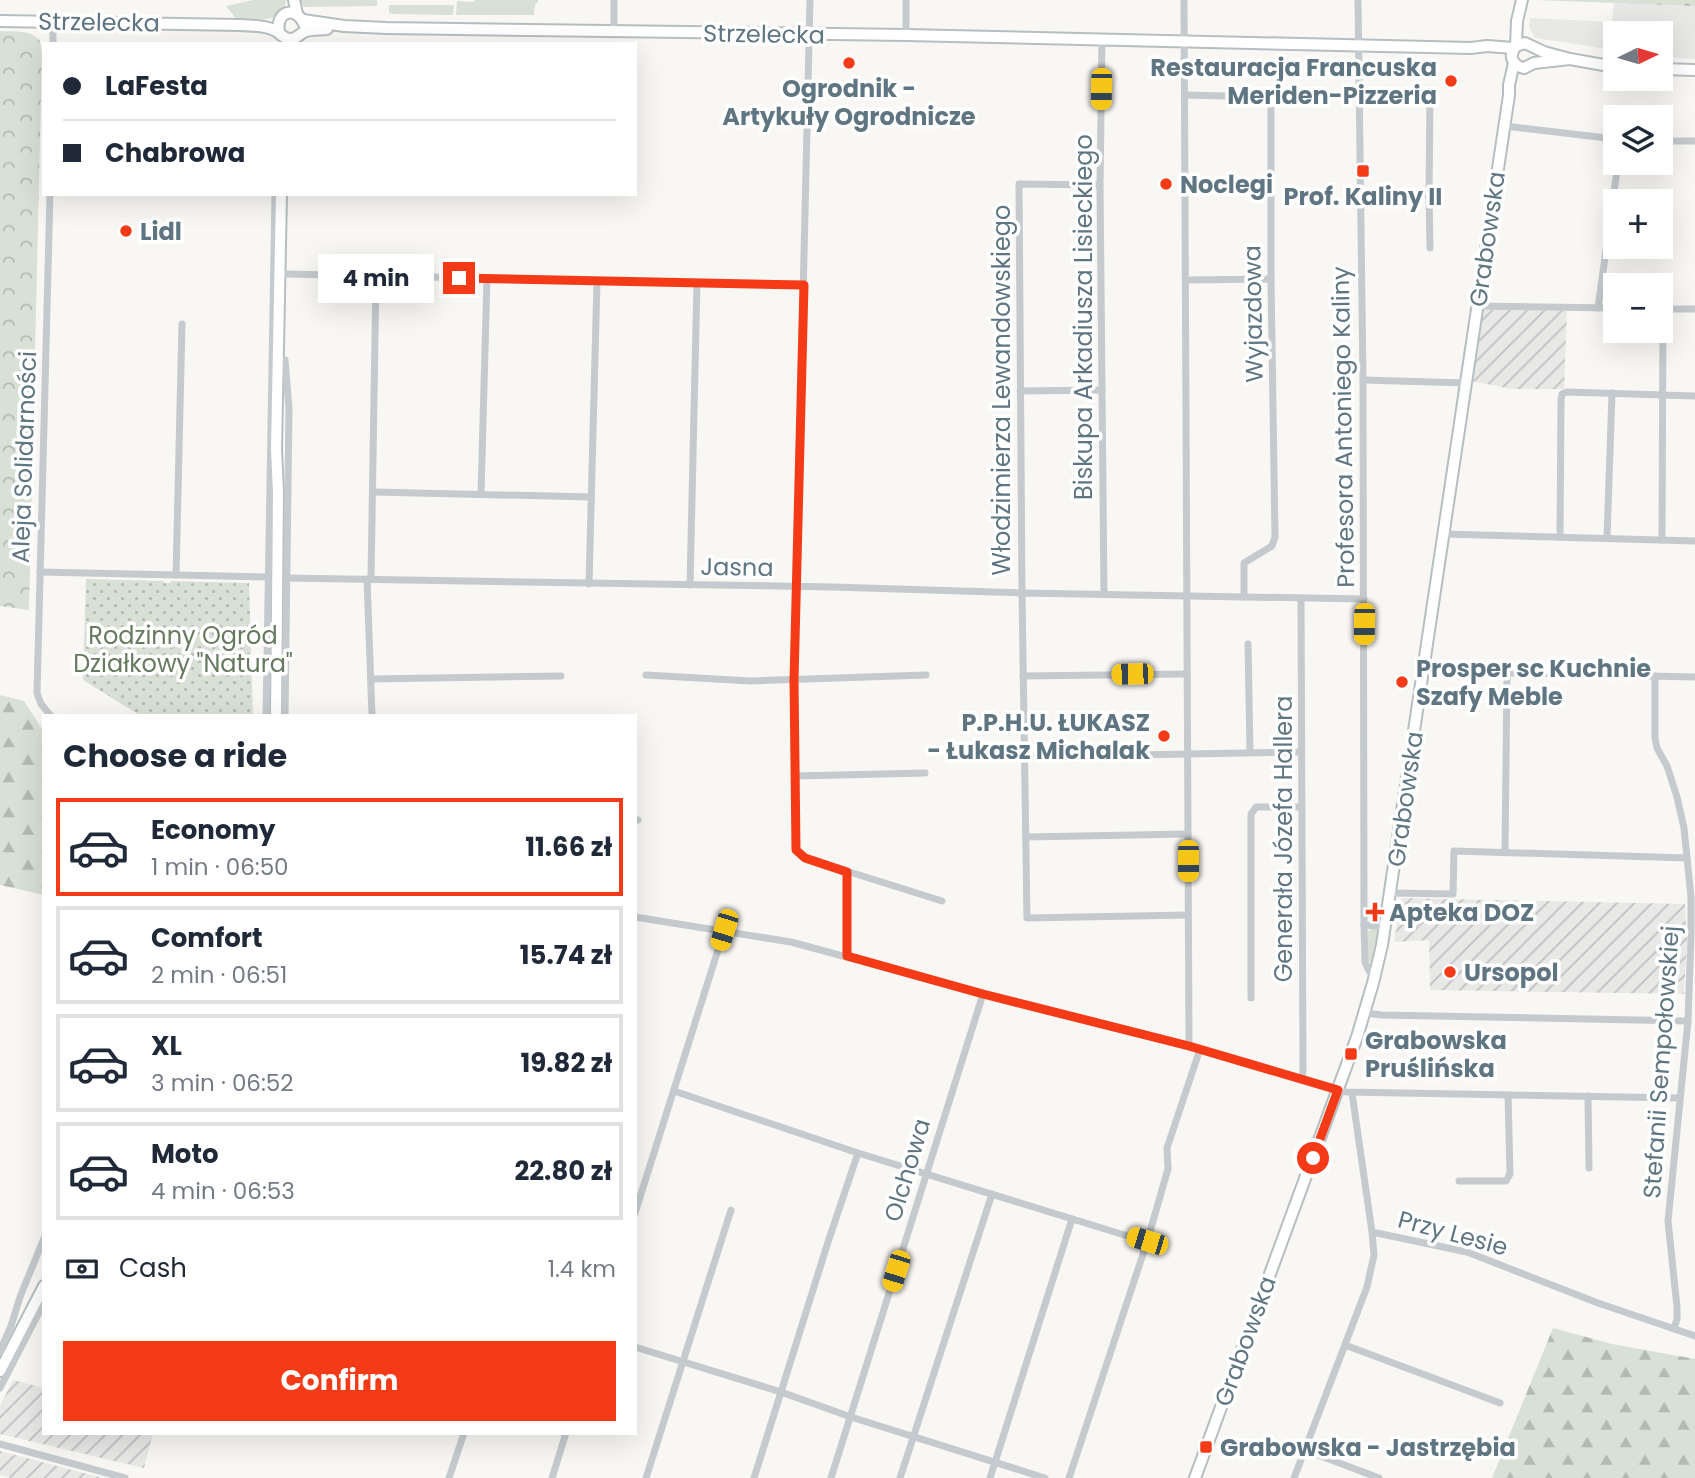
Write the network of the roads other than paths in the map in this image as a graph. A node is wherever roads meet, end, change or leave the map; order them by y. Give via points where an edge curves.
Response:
1 (291, 0) edge
2 (614, 0) edge
3 (810, 0) edge
4 (906, 0) edge
5 (1184, 0) edge
6 (1358, 0) edge
7 (1522, 5) edge
8 (300, 17) junction
9 (0, 21) edge
10 (53, 21) junction
11 (344, 26) junction
12 (282, 29) edge
13 (614, 32) junction
14 (810, 35) junction
15 (906, 35) junction
16 (298, 38) edge
17 (1102, 40) junction
18 (1185, 41) junction
19 (53, 42) edge
20 (1358, 46) junction
21 (1522, 55) junction
22 (1603, 65) edge
23 (1673, 69) edge
24 (1695, 70) edge
25 (1185, 95) junction
26 (1430, 98) dead end
27 (1504, 126) junction
28 (1603, 138) edge
29 (1673, 141) edge
30 (1695, 141) edge
31 (1616, 175) edge
32 (1100, 185) junction
33 (1360, 194) junction
34 (1429, 194) junction
35 (50, 196) edge
36 (275, 196) edge
37 (281, 196) edge
38 (287, 196) edge
39 (1430, 248) dead end
40 (286, 274) junction
41 (376, 276) junction
42 (486, 278) junction
43 (1186, 279) junction
44 (1271, 279) junction
45 (597, 281) junction
46 (697, 283) junction
47 (804, 285) junction
48 (1477, 306) junction
49 (1598, 308) junction
50 (1603, 308) edge
51 (1673, 309) edge
52 (1695, 309) edge
53 (182, 324) dead end
54 (1662, 343) edge
55 (285, 360) junction
56 (1363, 380) junction
57 (1466, 383) junction
58 (1102, 390) junction
59 (1020, 391) junction
60 (1612, 393) junction
61 (1663, 395) junction
62 (1695, 396) edge
63 (374, 492) junction
64 (278, 493) junction
65 (481, 494) junction
66 (591, 497) junction
67 (1444, 534) junction
68 (1560, 537) junction
69 (1607, 538) junction
70 (1662, 540) junction
71 (1695, 541) edge
72 (40, 572) junction
73 (176, 575) junction
74 (268, 576) junction
75 (286, 578) junction
76 (369, 579) junction
77 (589, 584) junction
78 (690, 585) junction
79 (796, 587) junction
80 (1022, 593) junction
81 (1104, 594) junction
82 (1187, 596) junction
83 (1244, 597) junction
84 (1301, 598) junction
85 (1364, 599) junction
86 (1248, 644) dead end
87 (1424, 671) junction
88 (1186, 674) junction
89 (1507, 674) junction
90 (646, 675) dead end
91 (926, 676) dead end
92 (1023, 676) junction
93 (1655, 676) junction
94 (561, 677) dead end
95 (1695, 677) edge
96 (371, 679) junction
97 (794, 680) junction
98 (49, 714) edge
99 (266, 714) edge
100 (276, 714) edge
101 (285, 714) edge
102 (372, 714) edge
103 (1250, 752) junction
104 (1301, 752) junction
105 (1187, 753) junction
106 (1025, 757) junction
107 (925, 773) dead end
108 (795, 776) junction
109 (1301, 807) junction
110 (1188, 834) junction
111 (1026, 837) junction
112 (1506, 852) junction
113 (1688, 858) junction
114 (847, 872) junction
115 (1391, 893) junction
116 (942, 901) dead end
117 (1188, 915) junction
118 (637, 917) edge
119 (1364, 925) junction
120 (1386, 927) junction
121 (724, 930) junction
122 (847, 956) junction
123 (1376, 974) junction
124 (983, 994) junction
125 (1251, 998) dead end
126 (1365, 1013) junction
127 (1688, 1021) junction
128 (1189, 1046) junction
129 (1200, 1049) junction
130 (1302, 1080) junction
131 (1338, 1090) junction
132 (674, 1091) junction
133 (1352, 1093) junction
134 (1508, 1096) junction
135 (1588, 1096) junction
136 (1679, 1098) junction
137 (858, 1153) junction
138 (1589, 1168) dead end
139 (926, 1174) junction
140 (1460, 1181) dead end
141 (992, 1194) junction
142 (637, 1207) edge
143 (731, 1210) dead end
144 (1072, 1219) junction
145 (1372, 1232) junction
146 (1147, 1241) junction
147 (42, 1243) edge
148 (42, 1290) edge
149 (42, 1307) edge
150 (1674, 1329) junction
151 (1695, 1336) edge
152 (1345, 1345) junction
153 (637, 1349) edge
154 (0, 1351) edge
155 (682, 1362) junction
156 (0, 1371) edge
157 (0, 1388) edge
158 (781, 1392) junction
159 (1500, 1403) dead end
160 (851, 1417) junction
161 (463, 1435) edge
162 (565, 1435) edge
163 (913, 1436) junction
164 (0, 1444) edge
165 (1305, 1450) junction
166 (996, 1462) junction
167 (125, 1478) edge
168 (449, 1478) edge
169 (552, 1478) edge
170 (646, 1478) edge
171 (754, 1478) edge
172 (831, 1478) edge
173 (900, 1478) edge
174 (990, 1478) edge
175 (1045, 1478) edge
176 (1069, 1478) edge
177 (1195, 1478) edge
178 (1294, 1478) edge
179 (1380, 1478) edge

1 - 8 street
1 - 12 street
2 - 13 street
3 - 14 street
4 - 15 street
5 - 18 street
6 - 20 street, Profesora Antoniego Kaliny
7 - 21 street, Grabowska via 1517,21
8 - 11 street, Strzelecka
8 - 12 street, Strzelecka via 294,13
8 - 16 street via 304,27
9 - 10 street, Strzelecka
10 - 12 street, Strzelecka
10 - 19 street
11 - 13 street, Strzelecka
11 - 16 street, Strzelecka
12 - 16 street, Strzelecka via 291,39
13 - 14 street, Strzelecka
14 - 15 street, Strzelecka
14 - 47 street
15 - 17 street, Strzelecka
17 - 18 street, Strzelecka
17 - 32 street, Biskupa Arkadiusza Lisieckiego
18 - 20 street, Strzelecka
18 - 25 street
20 - 21 street, Strzelecka via 1487,46
20 - 33 street, Profesora Antoniego Kaliny
21 - 22 street, Strzelecka
21 - 27 street, Grabowska via 1509,85
23 - 24 street
25 - 43 street
25 - 44 street, Wyjazdowa via 1265,97 1271,101
26 - 34 street
27 - 28 street
27 - 48 street, Grabowska
29 - 30 street
31 - 49 street
32 - 58 street, Biskupa Arkadiusza Lisieckiego
32 - 59 street, Włodzimierza Lewandowskiego via 1019,184
33 - 34 street
33 - 56 street, Profesora Antoniego Kaliny
34 - 39 street
35 - 72 street, Aleja Solidarności
36 - 74 street
37 - 64 street
38 - 40 street
40 - 41 street
40 - 55 street
41 - 42 street
41 - 63 street
42 - 45 street
42 - 65 street
43 - 44 street
43 - 82 street
44 - 83 street, Wyjazdowa via 1275,537 1272,546 1244,563
45 - 46 street
45 - 66 street
46 - 47 street
46 - 78 street
47 - 79 street
48 - 49 street
48 - 57 street, Grabowska
49 - 50 street
51 - 52 street
53 - 73 street
54 - 61 street
55 - 64 street
55 - 75 street via 289,408
56 - 57 street
56 - 85 street, Profesora Antoniego Kaliny
57 - 67 street, Grabowska
58 - 59 street
58 - 81 street, Biskupa Arkadiusza Lisieckiego
59 - 80 street, Włodzimierza Lewandowskiego
60 - 61 street
60 - 68 street via 1562,394
60 - 69 street
61 - 62 street
61 - 70 street
63 - 65 street
63 - 76 street
64 - 100 street
65 - 66 street
66 - 77 street
67 - 68 street
67 - 87 street, Grabowska
68 - 69 street
69 - 70 street
70 - 71 street
72 - 73 street
72 - 98 street, Aleja Solidarności via 37,693
73 - 74 street
74 - 99 street
75 - 76 street, Jasna
75 - 101 street
76 - 77 street, Jasna
76 - 96 street
77 - 78 street, Jasna
78 - 79 street, Jasna
79 - 80 street, Jasna
79 - 97 street
80 - 81 street, Jasna
80 - 92 street, Włodzimierza Lewandowskiego
81 - 82 street, Jasna
82 - 83 street, Jasna
82 - 88 street
83 - 84 street, Jasna
84 - 85 street, Jasna
84 - 104 street, Generała Józefa Hallera
85 - 119 street, Profesora Antoniego Kaliny
86 - 103 street
87 - 89 street
87 - 115 street, Grabowska
88 - 92 street
88 - 105 street
89 - 93 street
89 - 112 street
90 - 97 street
91 - 97 street
92 - 106 street, Włodzimierza Lewandowskiego
93 - 95 street
93 - 113 street, Stefanii Sempołowskiej via 1655,738 1677,797
94 - 96 street
96 - 102 street
97 - 108 street
103 - 104 street
103 - 105 street
104 - 109 street, Generała Józefa Hallera
105 - 106 street
105 - 110 street
106 - 111 street, Włodzimierza Lewandowskiego
107 - 108 street
108 - 114 street via 796,850 805,858
109 - 125 street via 1256,807 1251,814
109 - 130 street, Generała Józefa Hallera
110 - 111 street
110 - 117 street
111 - 117 street, Włodzimierza Lewandowskiego via 1027,918
112 - 113 street
112 - 115 street via 1454,851 1453,894
113 - 127 street, Stefanii Sempołowskiej
114 - 116 street
114 - 122 street
115 - 120 street, Grabowska
117 - 128 street
118 - 121 street
119 - 120 street
119 - 123 street, Profesora Antoniego Kaliny via 1365,962
120 - 123 street, Grabowska
121 - 122 street
121 - 132 street
122 - 124 street
123 - 126 street, Grabowska
124 - 128 street
124 - 139 street, Olchowa
126 - 127 street
126 - 131 street, Grabowska
127 - 136 street, Stefanii Sempołowskiej
128 - 129 street
129 - 130 street
129 - 146 street via 1167,1148 1168,1169
130 - 131 street
131 - 133 street
131 - 177 street, Grabowska
132 - 137 street
132 - 142 street
133 - 134 street
133 - 145 street, Przy Lesie
134 - 135 street
134 - 140 street via 1508,1178
135 - 136 street
135 - 138 street
136 - 150 street, Stefanii Sempołowskiej via 1668,1221 1677,1307
137 - 139 street
137 - 158 street
139 - 141 street
139 - 160 street, Olchowa
141 - 144 street
141 - 163 street
143 - 155 street
144 - 146 street
144 - 166 street
145 - 150 street, Przy Lesie via 1467,1252
145 - 152 street via 1374,1255 1369,1276
146 - 176 street
147 - 154 street
148 - 156 street
149 - 157 street
150 - 151 street, Przy Lesie
152 - 159 street
152 - 165 street
153 - 155 street
155 - 158 street
155 - 170 street
158 - 160 street
158 - 171 street
160 - 163 street
160 - 172 street, Olchowa
161 - 168 street
162 - 169 street
163 - 166 street
163 - 173 street
164 - 167 street
165 - 178 street
165 - 179 street
166 - 174 street
166 - 175 street

